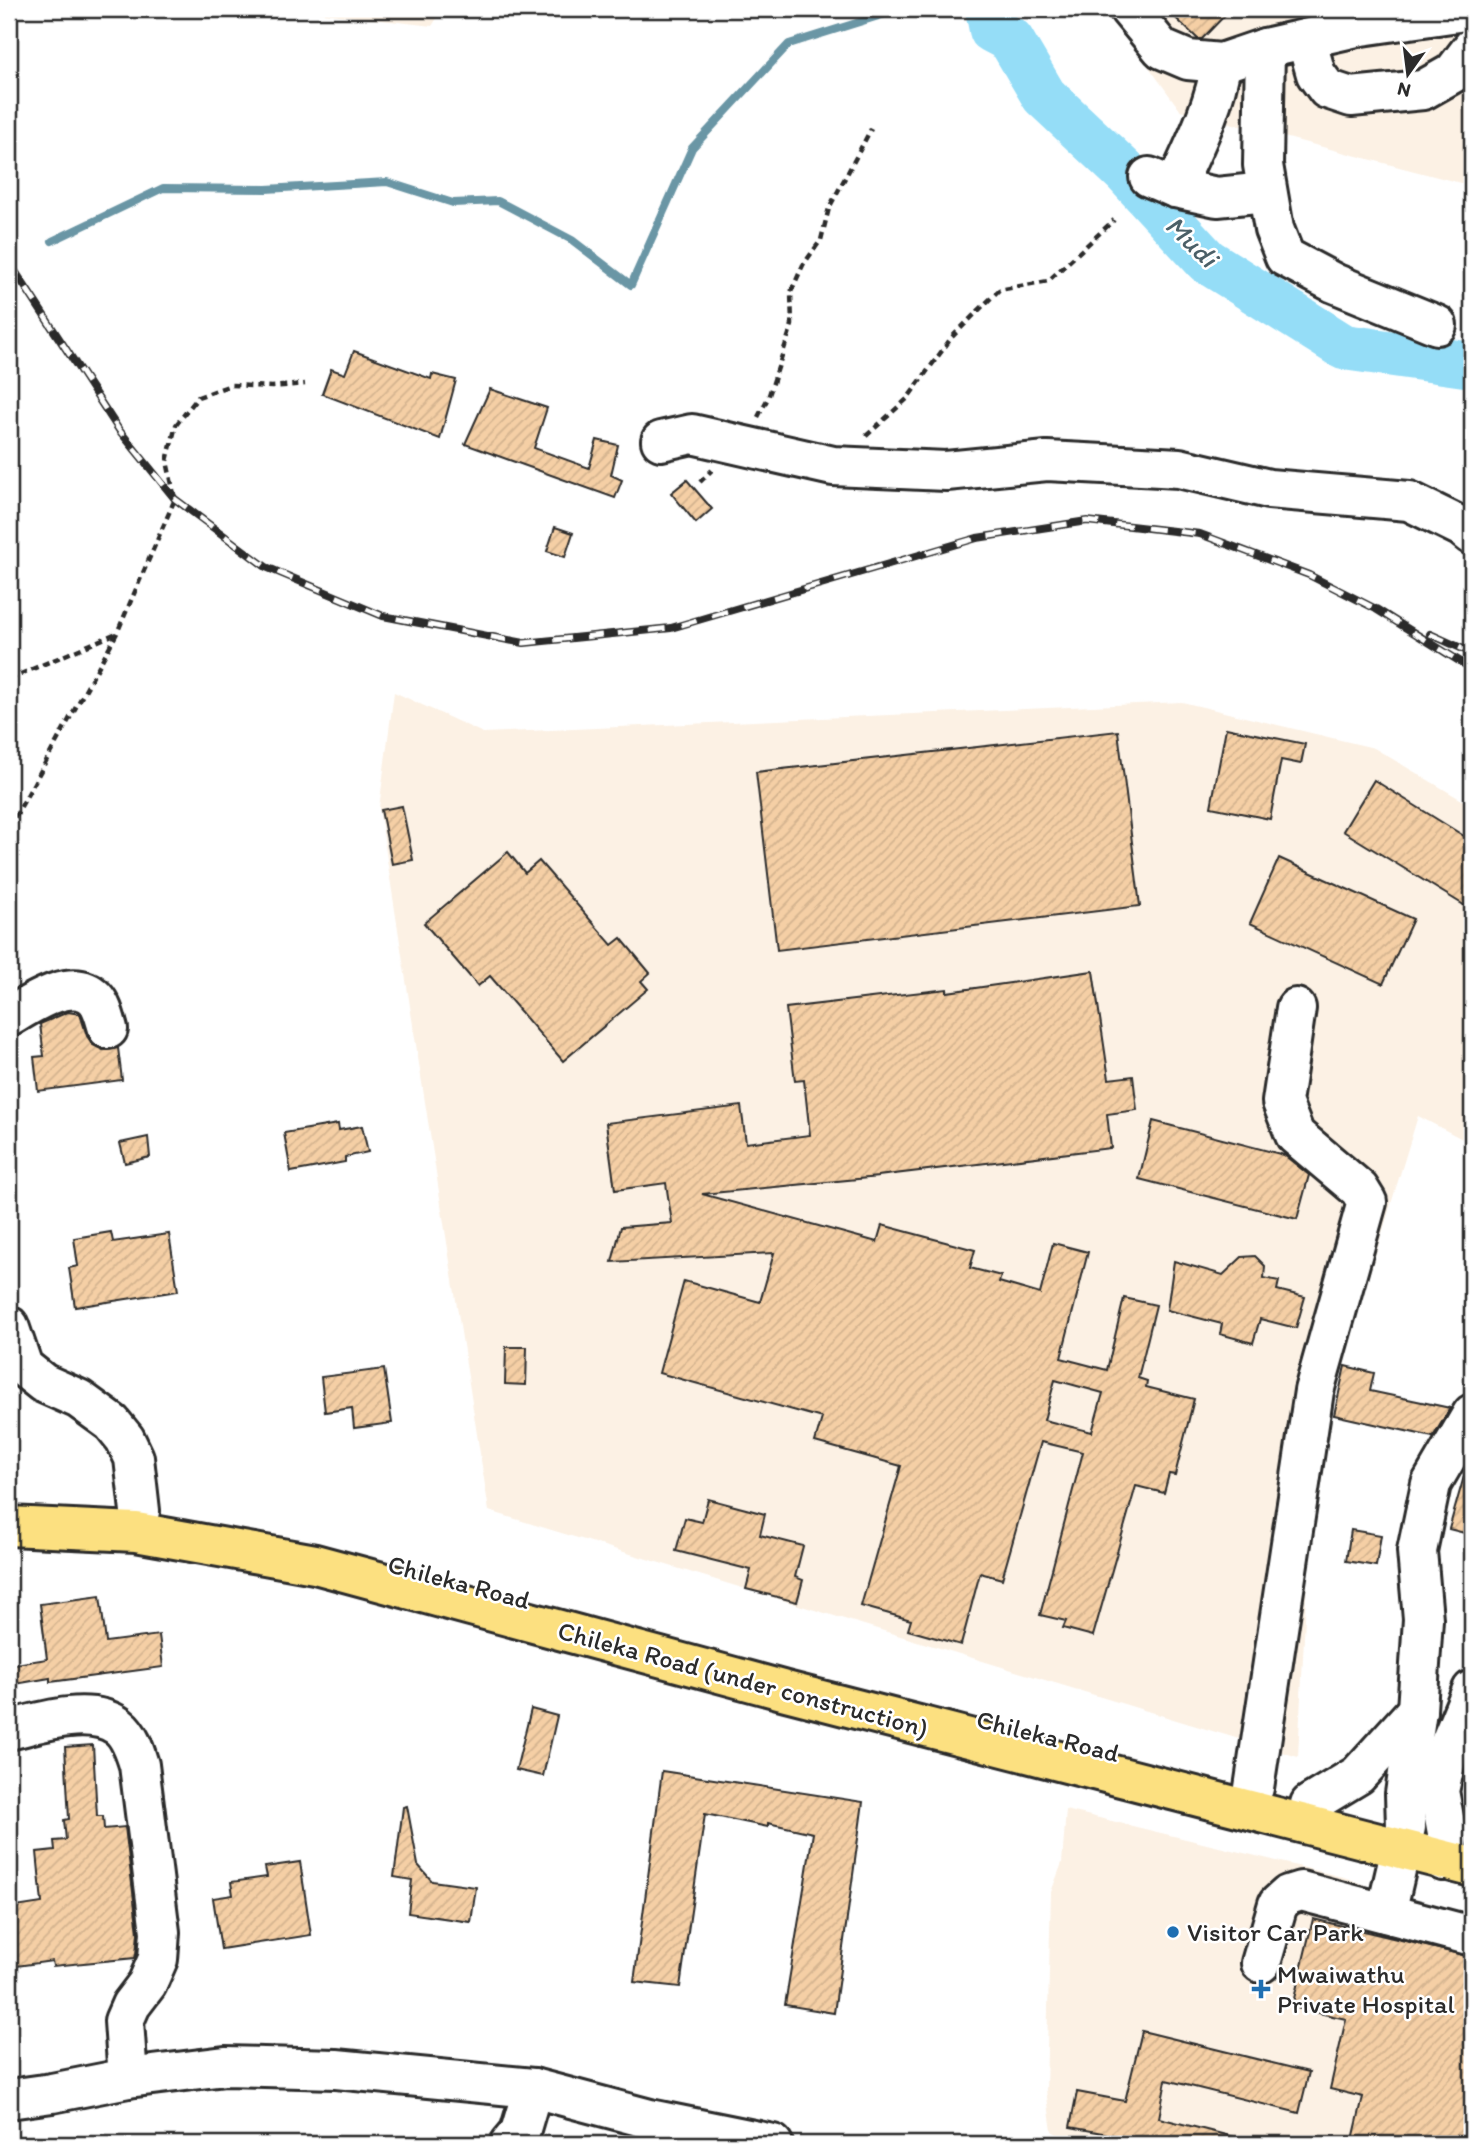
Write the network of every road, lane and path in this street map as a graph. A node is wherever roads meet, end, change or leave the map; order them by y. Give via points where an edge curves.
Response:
1 (1129, 9) edge
2 (1472, 10) edge
3 (1306, 39) junction
4 (1265, 48) junction
5 (1472, 48) edge
6 (1221, 63) junction
7 (871, 129) dead end
8 (1266, 192) junction
9 (1114, 220) dead end
10 (1437, 325) dead end
11 (305, 384) dead end
12 (661, 441) dead end
13 (743, 446) junction
14 (833, 466) junction
15 (700, 482) dead end
16 (1472, 535) edge
17 (117, 633) junction
18 (9, 679) edge
19 (9, 828) edge
20 (1296, 1008) dead end
21 (9, 1017) edge
22 (108, 1029) dead end
23 (9, 1326) edge
24 (1472, 1414) edge
25 (9, 1505) edge
26 (140, 1511) junction
27 (9, 1526) edge
28 (1472, 1690) edge
29 (1417, 1710) junction
30 (9, 1730) edge
31 (1461, 1745) edge
32 (1254, 1788) junction
33 (1310, 1804) junction
34 (1404, 1839) junction
35 (1459, 1853) edge
36 (1385, 1913) junction
37 (1472, 1936) edge
38 (1261, 1963) dead end
39 (128, 2078) junction
40 (533, 2088) junction
41 (9, 2099) edge
42 (510, 2144) edge
43 (773, 2144) edge

1 - 6 street via 1163,49 1188,60
2 - 3 street
3 - 4 street
3 - 5 street via 1316,74 1327,89 1351,97 1423,90 1453,72
4 - 6 street
4 - 8 street
6 - 8 street via 1210,106 1162,183 1217,197
7 - 13 path via 829,208 821,240 791,292 788,338 768,398
8 - 10 street via 1285,257 1334,283
9 - 14 path via 1048,281 999,290 952,337 907,398
11 - 17 path via 231,384 198,397 190,406 176,425 167,461 175,499
12 - 13 street via 692,434
13 - 14 street
13 - 15 path
14 - 16 street via 946,471 1047,461 1179,468 1269,489 1409,501
17 - 18 path
17 - 19 path
20 - 32 street via 1282,1102 1295,1135 1359,1189 1367,1202 1314,1391
21 - 22 street via 58,992 85,990 97,1000
23 - 26 street via 23,1367 43,1383 79,1398 125,1439 134,1458
24 - 29 street via 1431,1484 1424,1515 1418,1551 1423,1619
25 - 26 highway, Chileka Road
26 - 32 highway, Chileka Road via 332,1547 818,1679
27 - 34 highway, Chileka Road (under construction) via 136,1532 315,1564 786,1691
28 - 31 street
29 - 33 street via 1358,1775
29 - 34 street via 1405,1794
30 - 39 street via 55,1718 96,1718 118,1726 132,1744 139,1765 160,1932 158,1959 124,2021
31 - 35 street via 1439,1791
32 - 33 highway, Chileka Road
33 - 34 highway, Chileka Road
34 - 35 highway, Chileka Road
34 - 36 street
36 - 37 street
36 - 38 street via 1301,1891 1288,1895 1278,1904
39 - 40 street via 225,2066 348,2070
39 - 41 street
40 - 42 street via 520,2132
40 - 43 street via 650,2119

